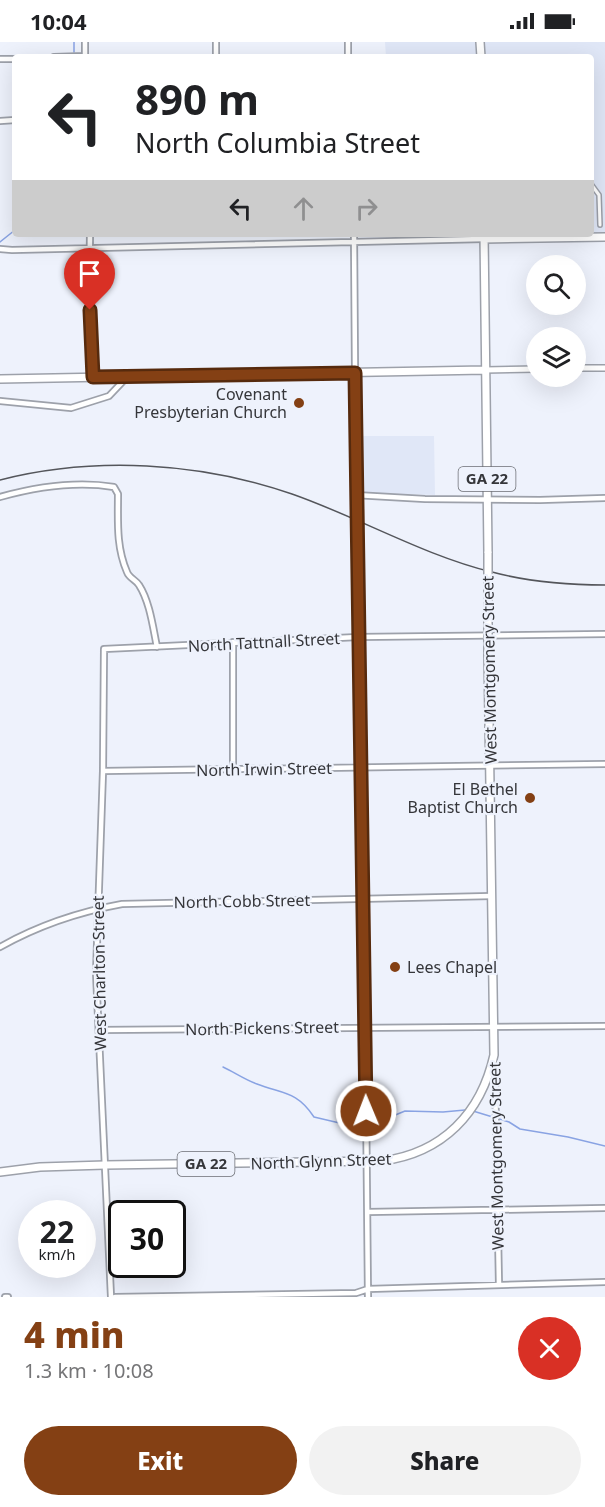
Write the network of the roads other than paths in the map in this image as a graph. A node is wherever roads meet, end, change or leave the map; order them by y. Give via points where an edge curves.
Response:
1 (594, 188) edge
2 (600, 225) dead end
3 (90, 237) edge
4 (354, 237) edge
5 (462, 237) edge
6 (484, 237) edge
7 (355, 242) junction
8 (90, 247) junction
9 (0, 249) edge
10 (586, 368) edge
11 (605, 368) edge
12 (526, 369) edge
13 (485, 370) junction
14 (355, 373) junction
15 (128, 376) junction
16 (93, 377) junction
17 (0, 379) edge
18 (0, 401) edge
19 (355, 495) junction
20 (0, 497) edge
21 (605, 498) edge
22 (488, 499) junction
23 (605, 634) edge
24 (358, 638) junction
25 (232, 642) junction
26 (157, 647) junction
27 (104, 649) joint
28 (605, 764) edge
29 (490, 766) junction
30 (361, 768) junction
31 (233, 769) junction
32 (103, 771) junction
33 (492, 896) junction
34 (364, 898) junction
35 (98, 908) junction
36 (0, 947) edge
37 (605, 1026) edge
38 (365, 1027) junction
39 (495, 1027) junction
40 (99, 1030) junction
41 (491, 1067) junction
42 (366, 1162) junction
43 (105, 1165) junction
44 (0, 1172) edge
45 (605, 1208) edge
46 (498, 1209) junction
47 (368, 1212) junction
48 (605, 1282) edge
49 (499, 1285) junction
50 (368, 1289) junction
51 (113, 1297) edge
52 (368, 1297) edge

1 - 2 street via 599,195
3 - 8 street
4 - 7 street
5 - 7 street
6 - 13 main road, West Montgomery Street
7 - 8 street
7 - 14 street
8 - 9 street
8 - 16 street
10 - 11 street
12 - 13 street
13 - 14 main road
13 - 22 main road, West Montgomery Street / GA 22
14 - 15 main road
14 - 19 street
15 - 16 main road
15 - 18 street via 109,396 71,408
16 - 17 main road
19 - 22 street
19 - 24 street, bridge
20 - 26 street via 53,487 114,487 118,494 120,552 128,576 139,583
21 - 22 street
22 - 29 main road, West Montgomery Street / GA 22, bridge
23 - 24 street, North Tattnall Street
24 - 25 street, North Tattnall Street
24 - 30 street
25 - 26 street, North Tattnall Street
25 - 31 street
26 - 27 street, North Tattnall Street
27 - 32 street, West Charlton Street
28 - 29 street, North Irwin Street
29 - 30 street, North Irwin Street
29 - 33 main road, West Montgomery Street / GA 22
30 - 31 street, North Irwin Street
30 - 34 street
31 - 32 street, North Irwin Street
32 - 35 street, West Charlton Street
33 - 34 street, North Cobb Street
33 - 39 main road, West Montgomery Street / GA 22
34 - 35 street, North Cobb Street via 122,904
34 - 38 street
35 - 36 street, North Cobb Street via 51,922
35 - 40 street, West Charlton Street
37 - 39 street, North Pickens Street
38 - 39 street, North Pickens Street
38 - 40 street, North Pickens Street
38 - 42 street
39 - 41 main road, West Montgomery Street / GA 22
40 - 43 street, West Charlton Street
41 - 42 main road, North Glynn Street / GA 22 via 476,1103 448,1134 411,1154
41 - 46 street, West Montgomery Street via 495,1076
42 - 43 main road, North Glynn Street / GA 22
42 - 47 street
43 - 44 main road, North Glynn Street / GA 22
43 - 51 street, West Charlton Street
45 - 46 street
46 - 47 street
46 - 49 street, West Montgomery Street
47 - 50 street
48 - 49 street
49 - 50 street
50 - 51 street via 356,1293
50 - 52 street

